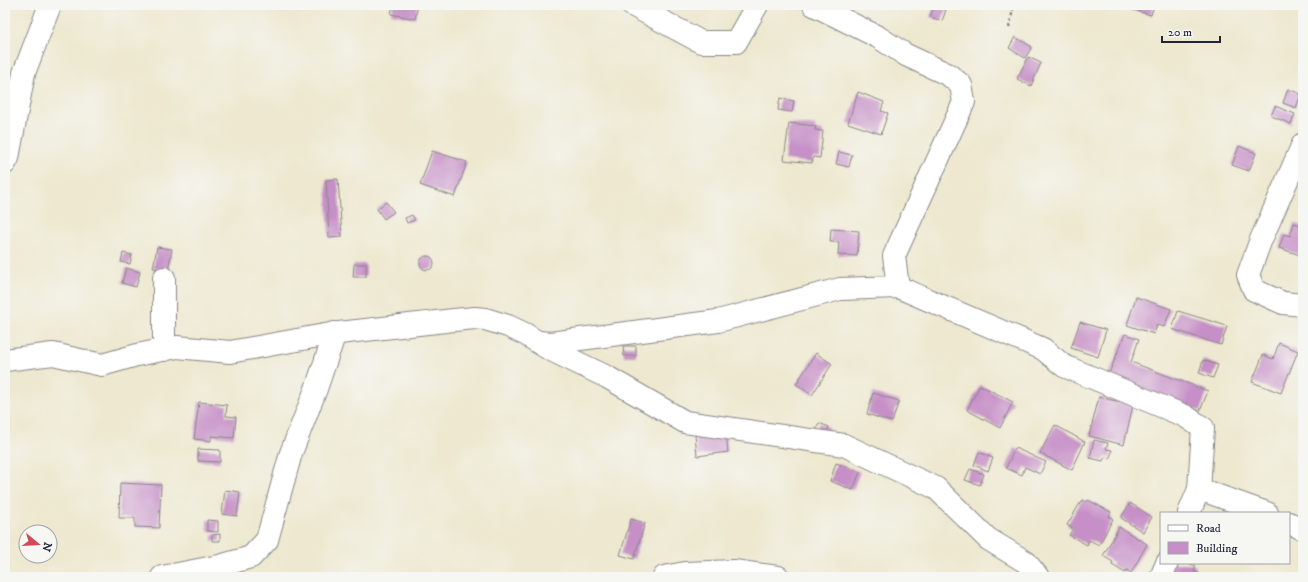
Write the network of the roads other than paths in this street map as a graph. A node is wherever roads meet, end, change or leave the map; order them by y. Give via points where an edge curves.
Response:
1 (50, 5) edge
2 (632, 5) edge
3 (757, 5) edge
4 (814, 5) edge
5 (1303, 144) edge
6 (5, 163) edge
7 (164, 278) dead end
8 (898, 287) junction
9 (1303, 305) edge
10 (335, 333) junction
11 (537, 342) junction
12 (164, 350) junction
13 (5, 360) edge
14 (1199, 489) junction
15 (1189, 512) edge
16 (1264, 512) edge
17 (1290, 523) edge
18 (1303, 529) edge
19 (1167, 564) edge
20 (186, 575) edge
21 (162, 577) edge
22 (664, 577) edge
23 (778, 577) edge
24 (1038, 577) edge
25 (1161, 577) edge

1 - 6 street via 24,72
2 - 3 street via 701,42 736,42
4 - 8 street via 878,37 906,55 949,75 961,85 964,102 894,256
5 - 9 street via 1248,275 1254,290 1283,303
7 - 12 street
8 - 11 street via 840,289 718,321 550,344
8 - 14 street via 1043,349 1064,366 1185,416 1203,428
10 - 11 street via 475,318 508,326
10 - 12 street via 230,352 177,347
10 - 20 street via 291,453 267,540 251,556
11 - 24 street via 607,377 685,422 844,446 929,484 988,539 1026,562
12 - 13 street via 102,365 54,354
14 - 15 street
14 - 16 street
17 - 18 street
19 - 25 street
20 - 21 street
22 - 23 street via 685,573 734,571

